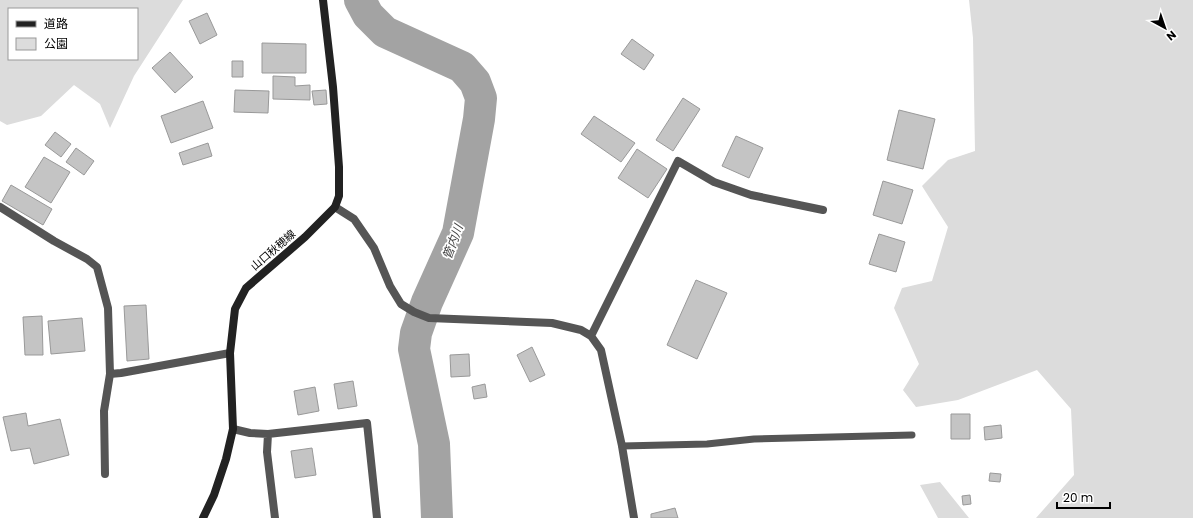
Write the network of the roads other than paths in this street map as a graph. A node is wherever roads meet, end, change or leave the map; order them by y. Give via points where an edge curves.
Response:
1 (323, 0) edge
2 (0, 207) edge
3 (335, 207) junction
4 (823, 210) dead end
5 (591, 336) junction
6 (230, 353) junction
7 (110, 374) junction
8 (233, 429) junction
9 (268, 434) junction
10 (912, 434) dead end
11 (622, 446) junction
12 (105, 474) dead end
13 (203, 518) edge
14 (275, 518) edge
15 (377, 518) edge
16 (634, 518) edge

1 - 3 main road via 340,167 339,196
2 - 7 street via 97,267 108,308
3 - 5 street via 354,219 374,248 390,286 401,304 414,312 429,318 552,323 581,330
3 - 6 main road, 山口秋穂線 via 246,288 235,309
4 - 5 street via 751,195 714,182 678,160
5 - 11 street via 601,350
6 - 7 street
6 - 8 main road, 山口秋穂線
7 - 12 street via 104,410
8 - 9 street
8 - 13 main road, 山口秋穂線 via 214,495
9 - 14 street via 267,452
9 - 15 street via 367,423
10 - 11 lane
11 - 16 street

